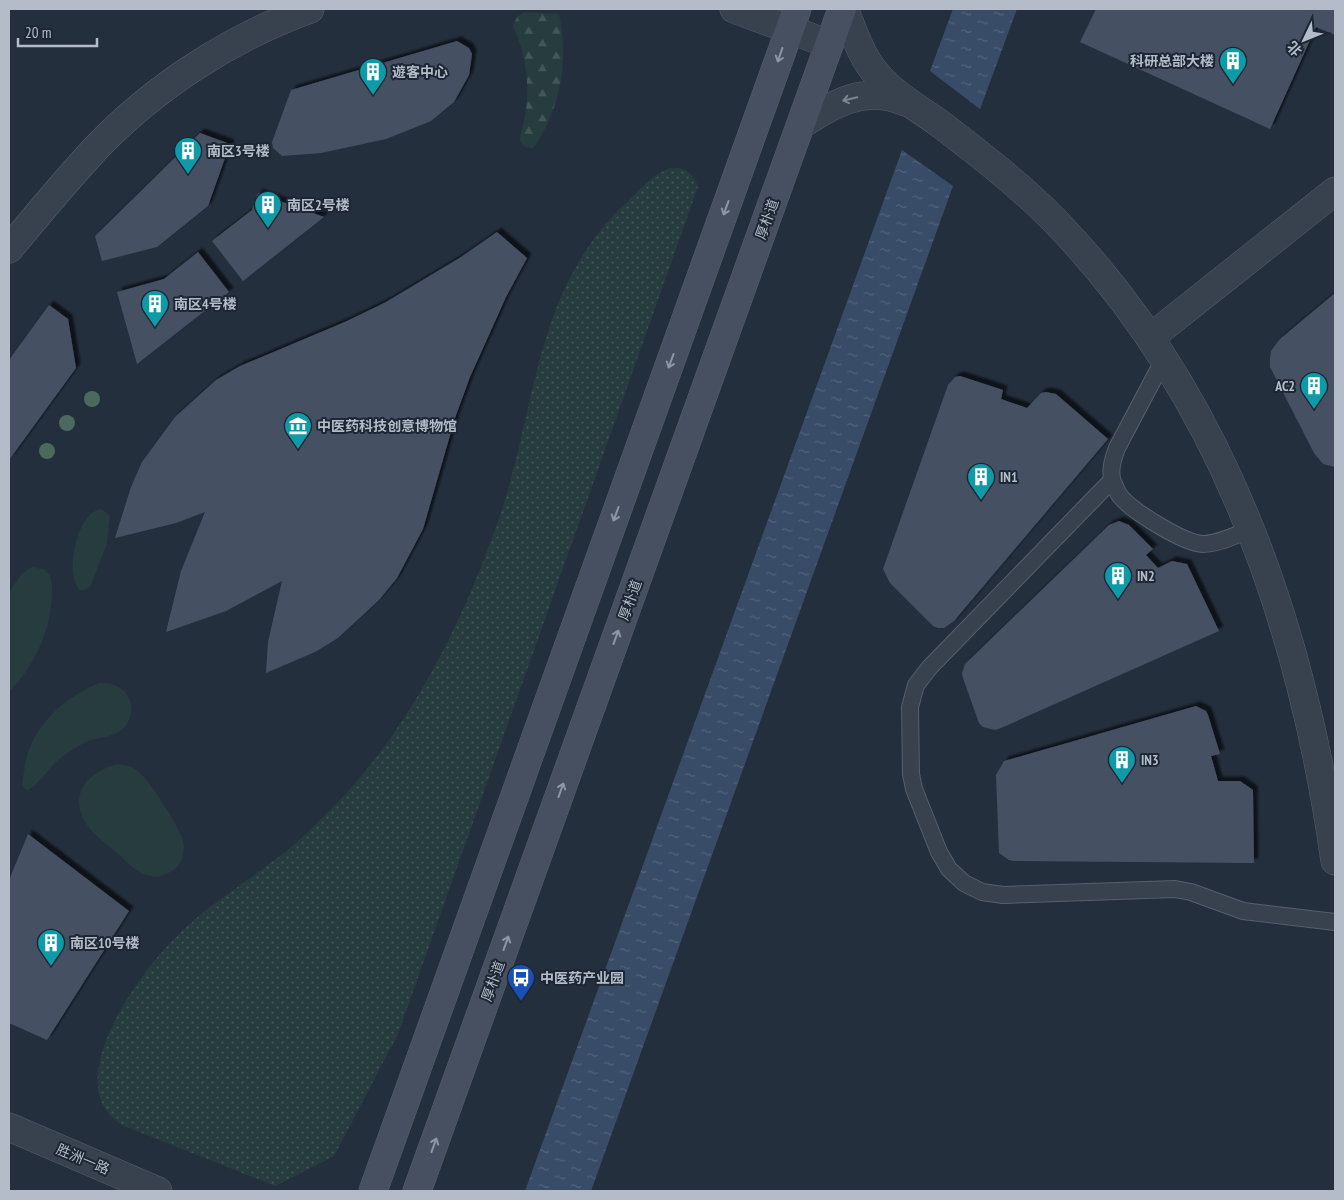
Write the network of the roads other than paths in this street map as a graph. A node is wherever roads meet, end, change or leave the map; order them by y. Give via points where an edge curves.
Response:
1 (310, 9) edge
2 (734, 9) edge
3 (843, 9) edge
4 (793, 19) edge
5 (829, 44) junction
6 (913, 106) junction
7 (801, 125) junction
8 (1335, 191) edge
9 (9, 249) edge
10 (1157, 348) junction
11 (1112, 480) junction
12 (1251, 529) junction
13 (1335, 861) edge
14 (1335, 922) edge
15 (9, 1126) edge
16 (158, 1191) edge
17 (373, 1191) edge
18 (417, 1191) edge

1 - 9 street via 213,55 135,112 99,145
2 - 4 street
3 - 5 main road, 厚朴道
3 - 6 street via 870,66
4 - 5 street
4 -> 17 main road
5 - 7 main road, 厚朴道
6 -> 7 street via 889,96 868,95 830,105
6 - 10 street via 1000,170 1055,221 1106,277
18 -> 7 main road, 厚朴道
8 - 10 street
10 - 11 lane via 1117,448 1112,463
10 - 12 street via 1190,401
11 - 12 lane via 1119,495 1131,506 1192,543 1217,542
11 - 14 lane via 930,666 916,685 910,707 911,774 939,852 949,869 964,883 982,892 1003,895 1175,889 1243,912
12 - 13 street via 1279,607 1316,745
15 - 16 street, 胜洲一路

